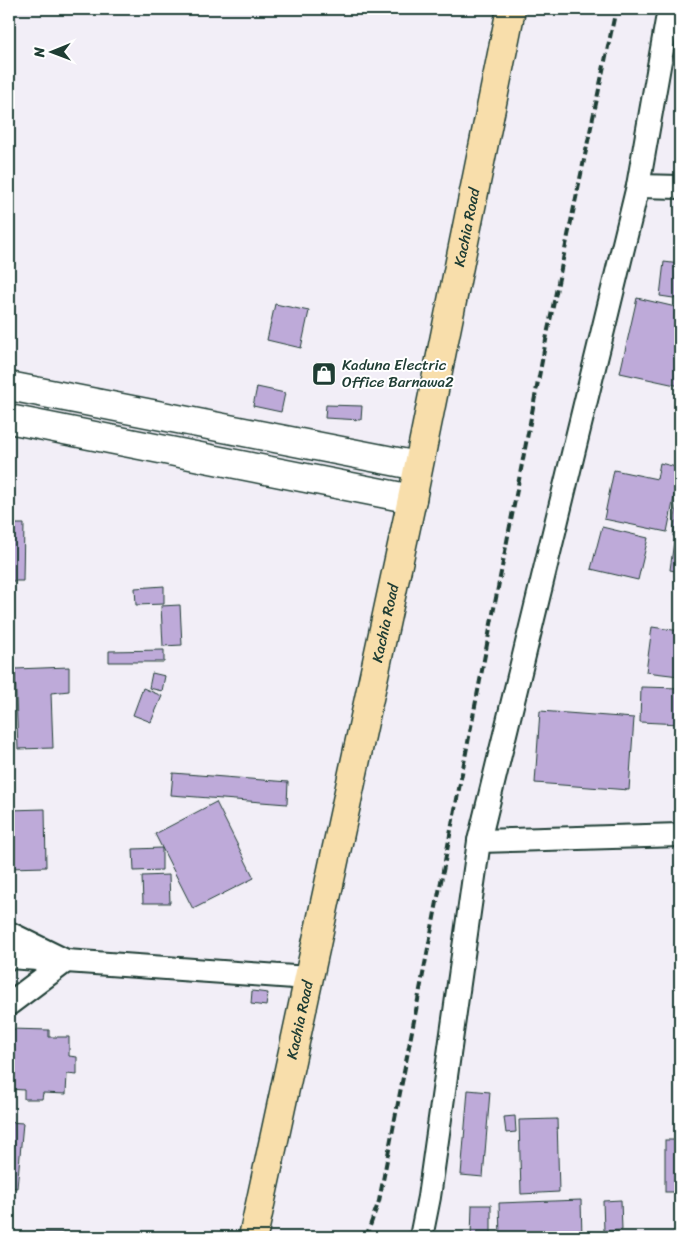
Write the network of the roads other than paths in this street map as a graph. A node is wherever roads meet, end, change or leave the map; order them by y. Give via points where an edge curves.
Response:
1 (511, 9) edge
2 (669, 9) edge
3 (638, 186) junction
4 (680, 187) edge
5 (9, 386) edge
6 (9, 419) edge
7 (418, 466) junction
8 (412, 499) junction
9 (680, 835) edge
10 (479, 841) junction
11 (9, 933) edge
12 (9, 957) edge
13 (66, 961) junction
14 (308, 978) junction
15 (9, 1004) edge
16 (253, 1237) edge
17 (421, 1237) edge

1 - 7 main road, Kachia Road
2 - 3 street
3 - 4 street
3 - 10 street
5 - 7 street
6 - 8 street
7 - 8 main road, Kachia Road
8 - 14 main road, Kachia Road
9 - 10 street
10 - 17 street
11 - 13 street
12 - 13 street
13 - 14 street
13 - 15 street
14 - 16 main road, Kachia Road

